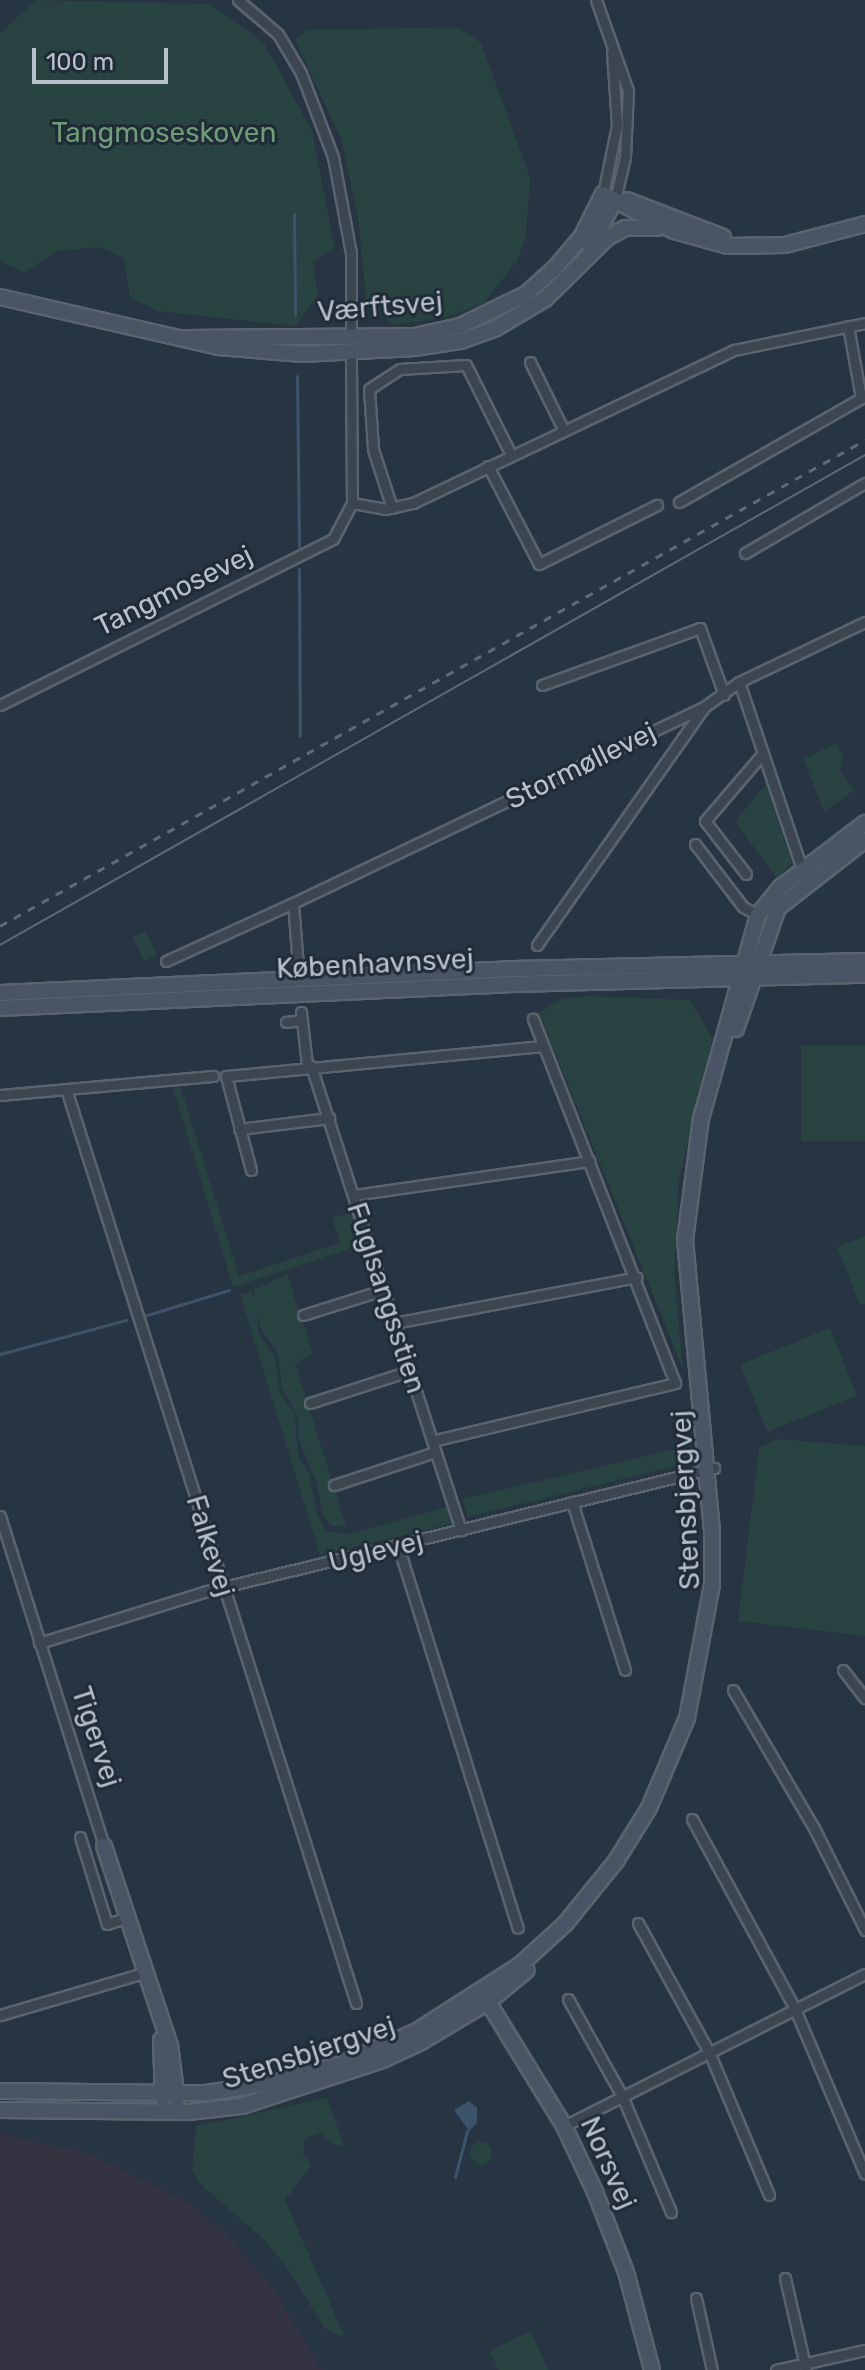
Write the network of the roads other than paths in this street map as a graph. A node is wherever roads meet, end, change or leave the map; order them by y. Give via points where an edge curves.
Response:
1 (238, 0) edge
2 (596, 0) edge
3 (609, 197) junction
4 (865, 224) edge
5 (674, 231) junction
6 (758, 245) junction
7 (586, 255) junction
8 (0, 297) edge
9 (865, 323) edge
10 (848, 326) junction
11 (351, 345) junction
12 (530, 362) dead end
13 (563, 429) junction
14 (511, 455) junction
15 (488, 466) junction
16 (865, 483) edge
17 (679, 502) dead end
18 (352, 503) junction
19 (657, 505) dead end
20 (392, 508) junction
21 (745, 553) dead end
22 (865, 622) edge
23 (739, 682) junction
24 (542, 685) dead end
25 (724, 695) junction
26 (0, 705) edge
27 (704, 707) junction
28 (674, 721) junction
29 (686, 734) junction
30 (763, 753) junction
31 (865, 823) edge
32 (865, 840) edge
33 (695, 844) dead end
34 (746, 874) dead end
35 (805, 876) junction
36 (293, 903) junction
37 (758, 915) junction
38 (537, 945) dead end
39 (166, 961) dead end
40 (751, 961) junction
41 (865, 961) edge
42 (865, 975) edge
43 (746, 978) junction
44 (299, 979) junction
45 (0, 993) edge
46 (0, 1008) edge
47 (533, 1019) dead end
48 (286, 1022) dead end
49 (544, 1046) junction
50 (309, 1066) junction
51 (213, 1076) dead end
52 (66, 1089) junction
53 (0, 1095) edge
54 (329, 1118) junction
55 (239, 1129) junction
56 (590, 1161) junction
57 (251, 1170) dead end
58 (354, 1195) junction
59 (637, 1277) junction
60 (383, 1290) junction
61 (303, 1315) dead end
62 (394, 1323) junction
63 (409, 1371) junction
64 (310, 1403) dead end
65 (432, 1441) junction
66 (435, 1452) junction
67 (710, 1468) junction
68 (334, 1485) dead end
69 (572, 1502) junction
70 (0, 1516) edge
71 (461, 1530) junction
72 (398, 1546) junction
73 (223, 1588) junction
74 (39, 1643) junction
75 (625, 1670) dead end
76 (843, 1670) dead end
77 (733, 1690) dead end
78 (865, 1698) edge
79 (692, 1819) dead end
80 (80, 1837) dead end
81 (104, 1846) joint
82 (126, 1918) junction
83 (638, 1923) dead end
84 (518, 1928) dead end
85 (865, 1930) edge
86 (144, 1973) junction
87 (865, 1974) edge
88 (485, 1997) junction
89 (568, 1999) dead end
90 (356, 2003) dead end
91 (794, 2007) junction
92 (0, 2015) edge
93 (709, 2052) junction
94 (0, 2091) edge
95 (623, 2098) junction
96 (170, 2102) junction
97 (0, 2110) edge
98 (564, 2126) junction
99 (865, 2174) edge
100 (769, 2195) dead end
101 (671, 2212) dead end
102 (785, 2278) dead end
103 (696, 2298) dead end
104 (865, 2350) edge
105 (805, 2367) edge
106 (652, 2370) edge
107 (712, 2370) edge
108 (776, 2370) edge

1 - 11 street via 278,34 301,73 333,157 351,253
2 - 3 street via 628,91 625,157
3 - 5 street, Værftsvej
3 - 6 street, Værftsvej
3 - 7 street, Værftsvej
3 - 11 street, Værftsvej via 555,268 492,314 414,336
4 - 6 street, Værftsvej via 814,239
5 - 6 street, Værftsvej via 728,246
5 - 7 street, Værftsvej via 625,228
7 - 11 street, Værftsvej via 545,299 496,328 461,341
8 - 11 street, Værftsvej via 254,351
9 - 10 street
10 - 13 street via 754,343
10 - 17 street via 861,398
11 - 18 street
12 - 13 street
13 - 14 street
14 - 15 street
14 - 20 street via 466,365 400,369 369,389 373,449
15 - 19 street via 539,564
15 - 20 street
16 - 21 street
18 - 20 street
18 - 26 street, Tangmosevej via 347,520 322,548
22 - 23 street, Stormøllevej
23 - 25 street, Stormøllevej
23 - 30 street
24 - 25 street via 700,628
25 - 27 street, Stormøllevej
27 - 28 street, Stormøllevej
27 - 29 street
28 - 29 street
28 - 36 street, Stormøllevej
29 - 38 street
30 - 34 street via 705,821
30 - 35 street
31 - 35 street
32 - 35 street
33 - 37 street via 743,907
35 - 37 street
35 - 40 street via 778,908
36 - 39 street, Stormøllevej
36 - 44 street
37 - 40 street
40 - 41 street, Københavnsvej
40 - 43 street, Stensbjergvej
40 - 44 street, Københavnsvej
42 - 43 street, Københavnsvej
43 - 46 street, Københavnsvej
43 - 67 street, Stensbjergvej via 698,1170 695,1301
44 - 45 street, Københavnsvej
47 - 49 street
48 - 50 street, Fuglsangsstien via 302,1016
49 - 50 street
49 - 56 street
50 - 54 street, Fuglsangsstien
50 - 55 street via 226,1076
51 - 52 street
52 - 53 street
52 - 73 street, Falkevej
54 - 55 street
54 - 58 street, Fuglsangsstien
55 - 57 street
56 - 58 street
56 - 59 street
58 - 60 street, Fuglsangsstien
59 - 62 street
59 - 65 street via 675,1383
60 - 61 street
60 - 62 street, Fuglsangsstien
62 - 63 street, Fuglsangsstien
63 - 64 street
63 - 65 street, Fuglsangsstien
65 - 66 street, Fuglsangsstien
66 - 68 street
66 - 71 street, Fuglsangsstien
67 - 69 street, Uglevej
67 - 88 street, Stensbjergvej via 720,1558 715,1637 694,1721 674,1773 656,1811 594,1902
69 - 71 street, Uglevej
69 - 75 street
70 - 74 street, Tigervej
71 - 72 street, Uglevej
72 - 73 street, Uglevej
72 - 84 street
73 - 74 street, Uglevej
73 - 90 street, Falkevej
74 - 81 street, Tigervej
76 - 78 street
77 - 85 street via 815,1830
79 - 91 street
80 - 82 street via 107,1924
81 - 82 street, Tigervej
82 - 86 street, Tigervej
83 - 93 street
86 - 92 street
86 - 96 street, Tigervej via 170,2045
87 - 91 street
88 - 96 street, Stensbjergvej via 379,2050 273,2083
88 - 96 street, Stensbjergvej via 370,2065 242,2106
88 - 98 street, Norsvej
89 - 95 street
91 - 93 street
91 - 99 street
93 - 95 street
93 - 100 street
94 - 96 street, Stensbjergvej
95 - 98 street
95 - 101 street
96 - 97 street, Stensbjergvej
98 - 106 street, Norsvej via 626,2272
102 - 105 street
103 - 107 street
104 - 105 street
105 - 108 street

